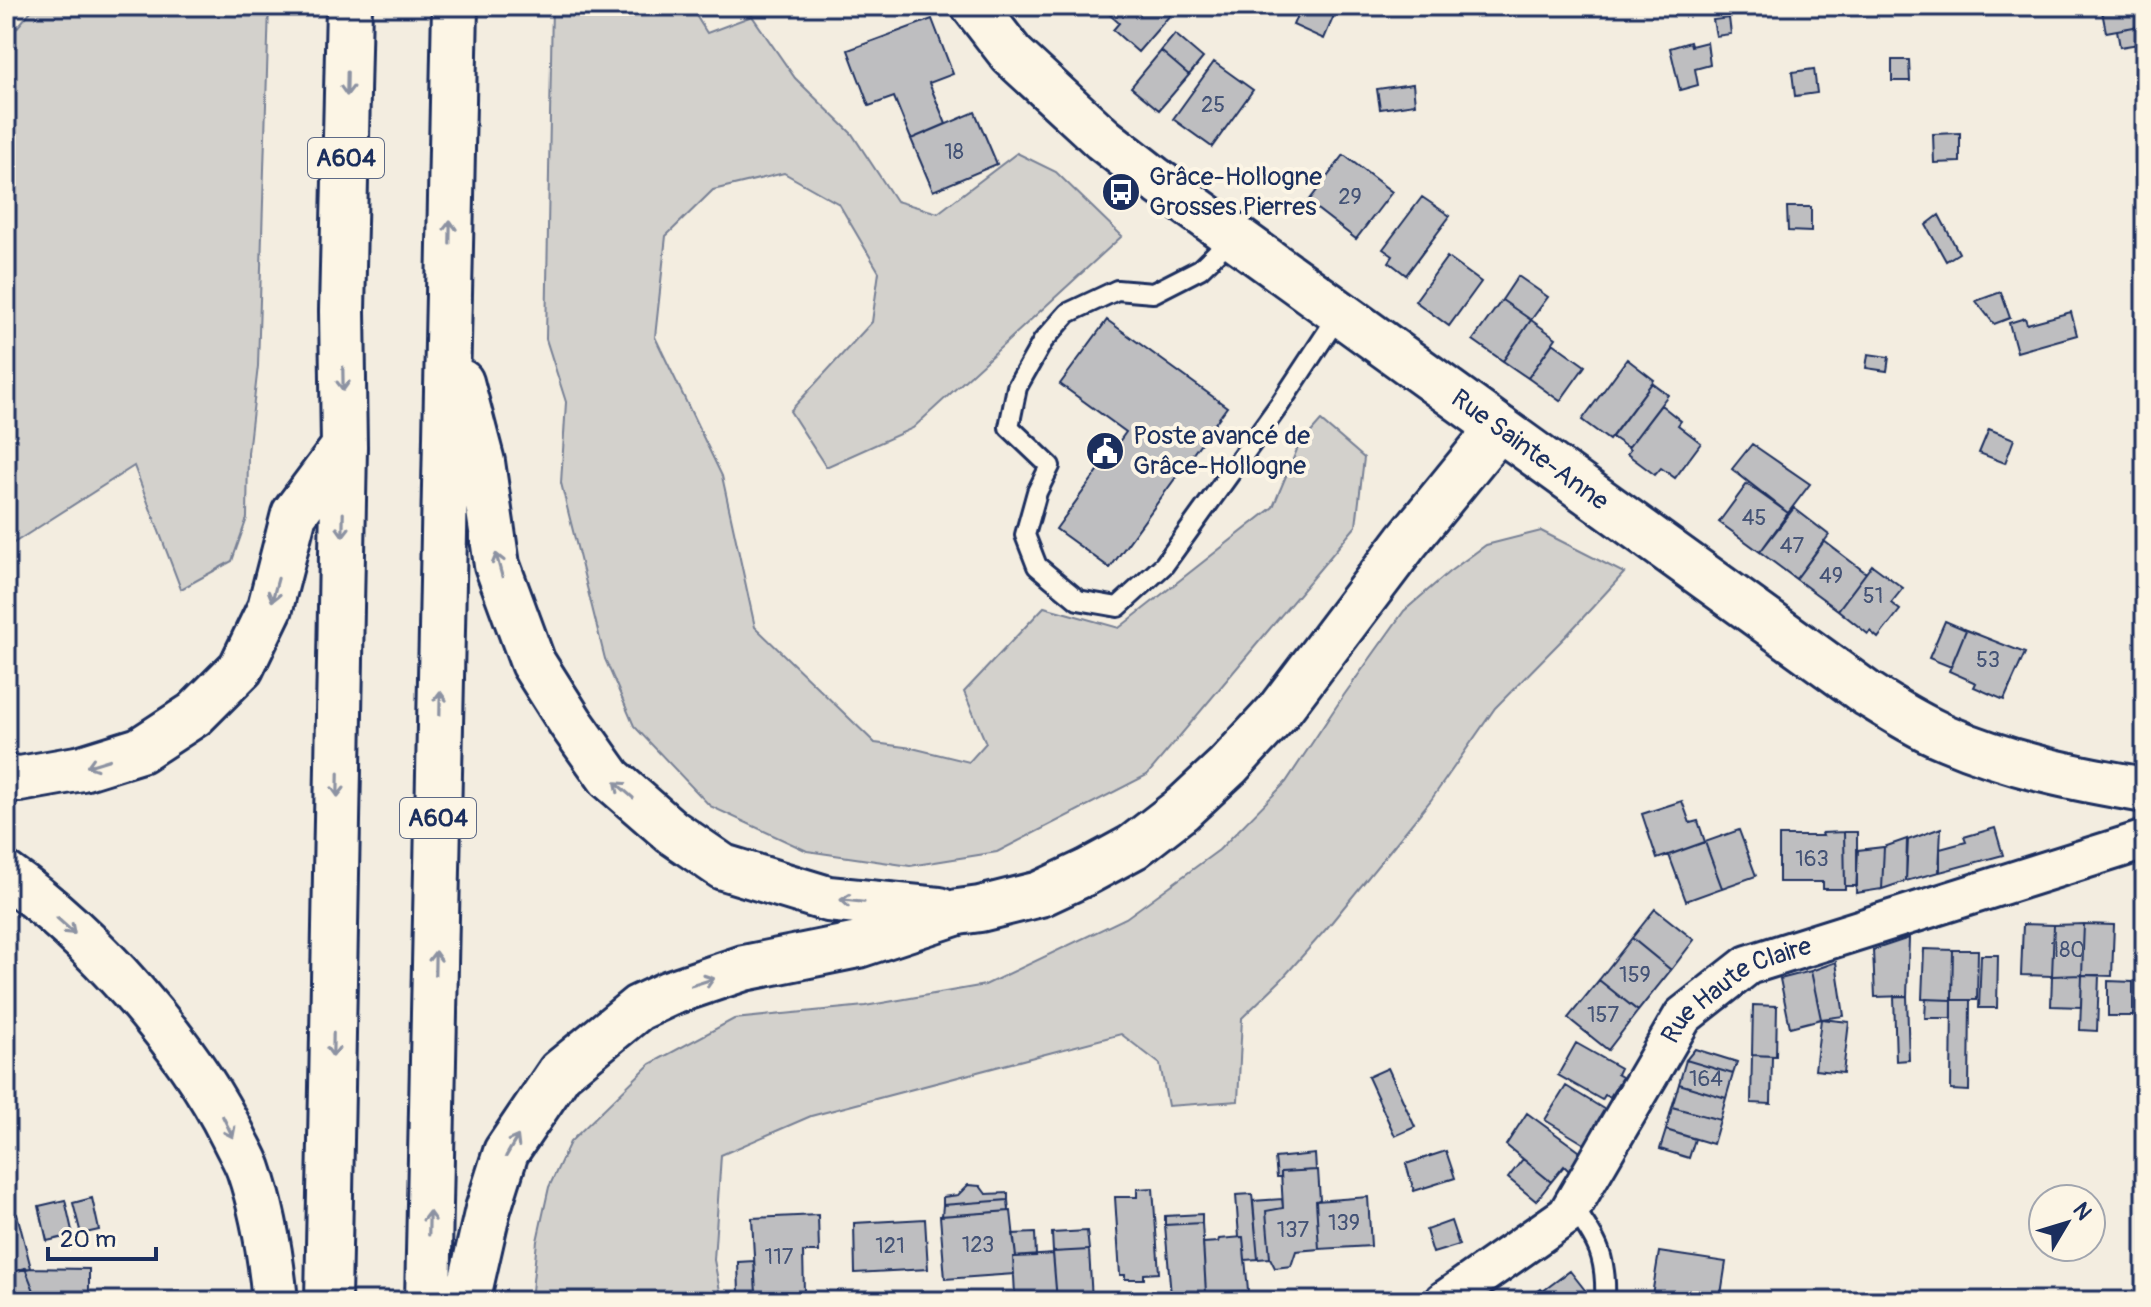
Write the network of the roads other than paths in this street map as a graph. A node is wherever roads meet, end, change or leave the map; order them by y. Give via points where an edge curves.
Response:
1 (349, 6) edge
2 (455, 6) edge
3 (974, 6) edge
4 (1234, 236) junction
5 (1340, 313) junction
6 (449, 323) junction
7 (1499, 428) junction
8 (344, 447) junction
9 (6, 777) edge
10 (2145, 790) edge
11 (2145, 840) edge
12 (6, 875) edge
13 (958, 912) junction
14 (1572, 1206) junction
15 (275, 1301) edge
16 (328, 1301) edge
17 (428, 1301) edge
18 (467, 1301) edge
19 (1444, 1301) edge
20 (1605, 1301) edge

1 -> 8 main road, A604
6 -> 2 main road, A604
3 - 4 main road, Rue Sainte-Anne via 1012,55 1103,139
4 - 5 main road, Rue Sainte-Anne
4 - 5 lane via 1200,269 1153,293 1117,290 1068,313 1043,341 1017,387 1009,427 1050,466 1025,535 1037,566 1078,600 1118,607 1164,565
5 - 7 main road, Rue Sainte-Anne
13 -> 6 main road via 828,899 723,867 672,832 610,778 533,663 497,565 482,462
17 -> 6 main road, A604
7 - 10 main road, Rue Sainte-Anne via 1910,721 1947,739 2053,773
7 - 13 main road via 1277,713 1182,809 1133,847 1040,894
8 -> 9 main road via 294,514 270,608 241,668 195,714 140,750 82,768
8 -> 16 main road, A604
11 - 14 street, Rue Haute Claire via 1748,965 1683,1016
12 -> 15 main road via 98,955 176,1044 215,1100 248,1168
18 -> 13 main road via 506,1152 560,1072 638,1008 744,968 858,945
14 - 19 street, Rue Haute Claire via 1567,1215
14 - 20 lane via 1594,1235 1606,1270

